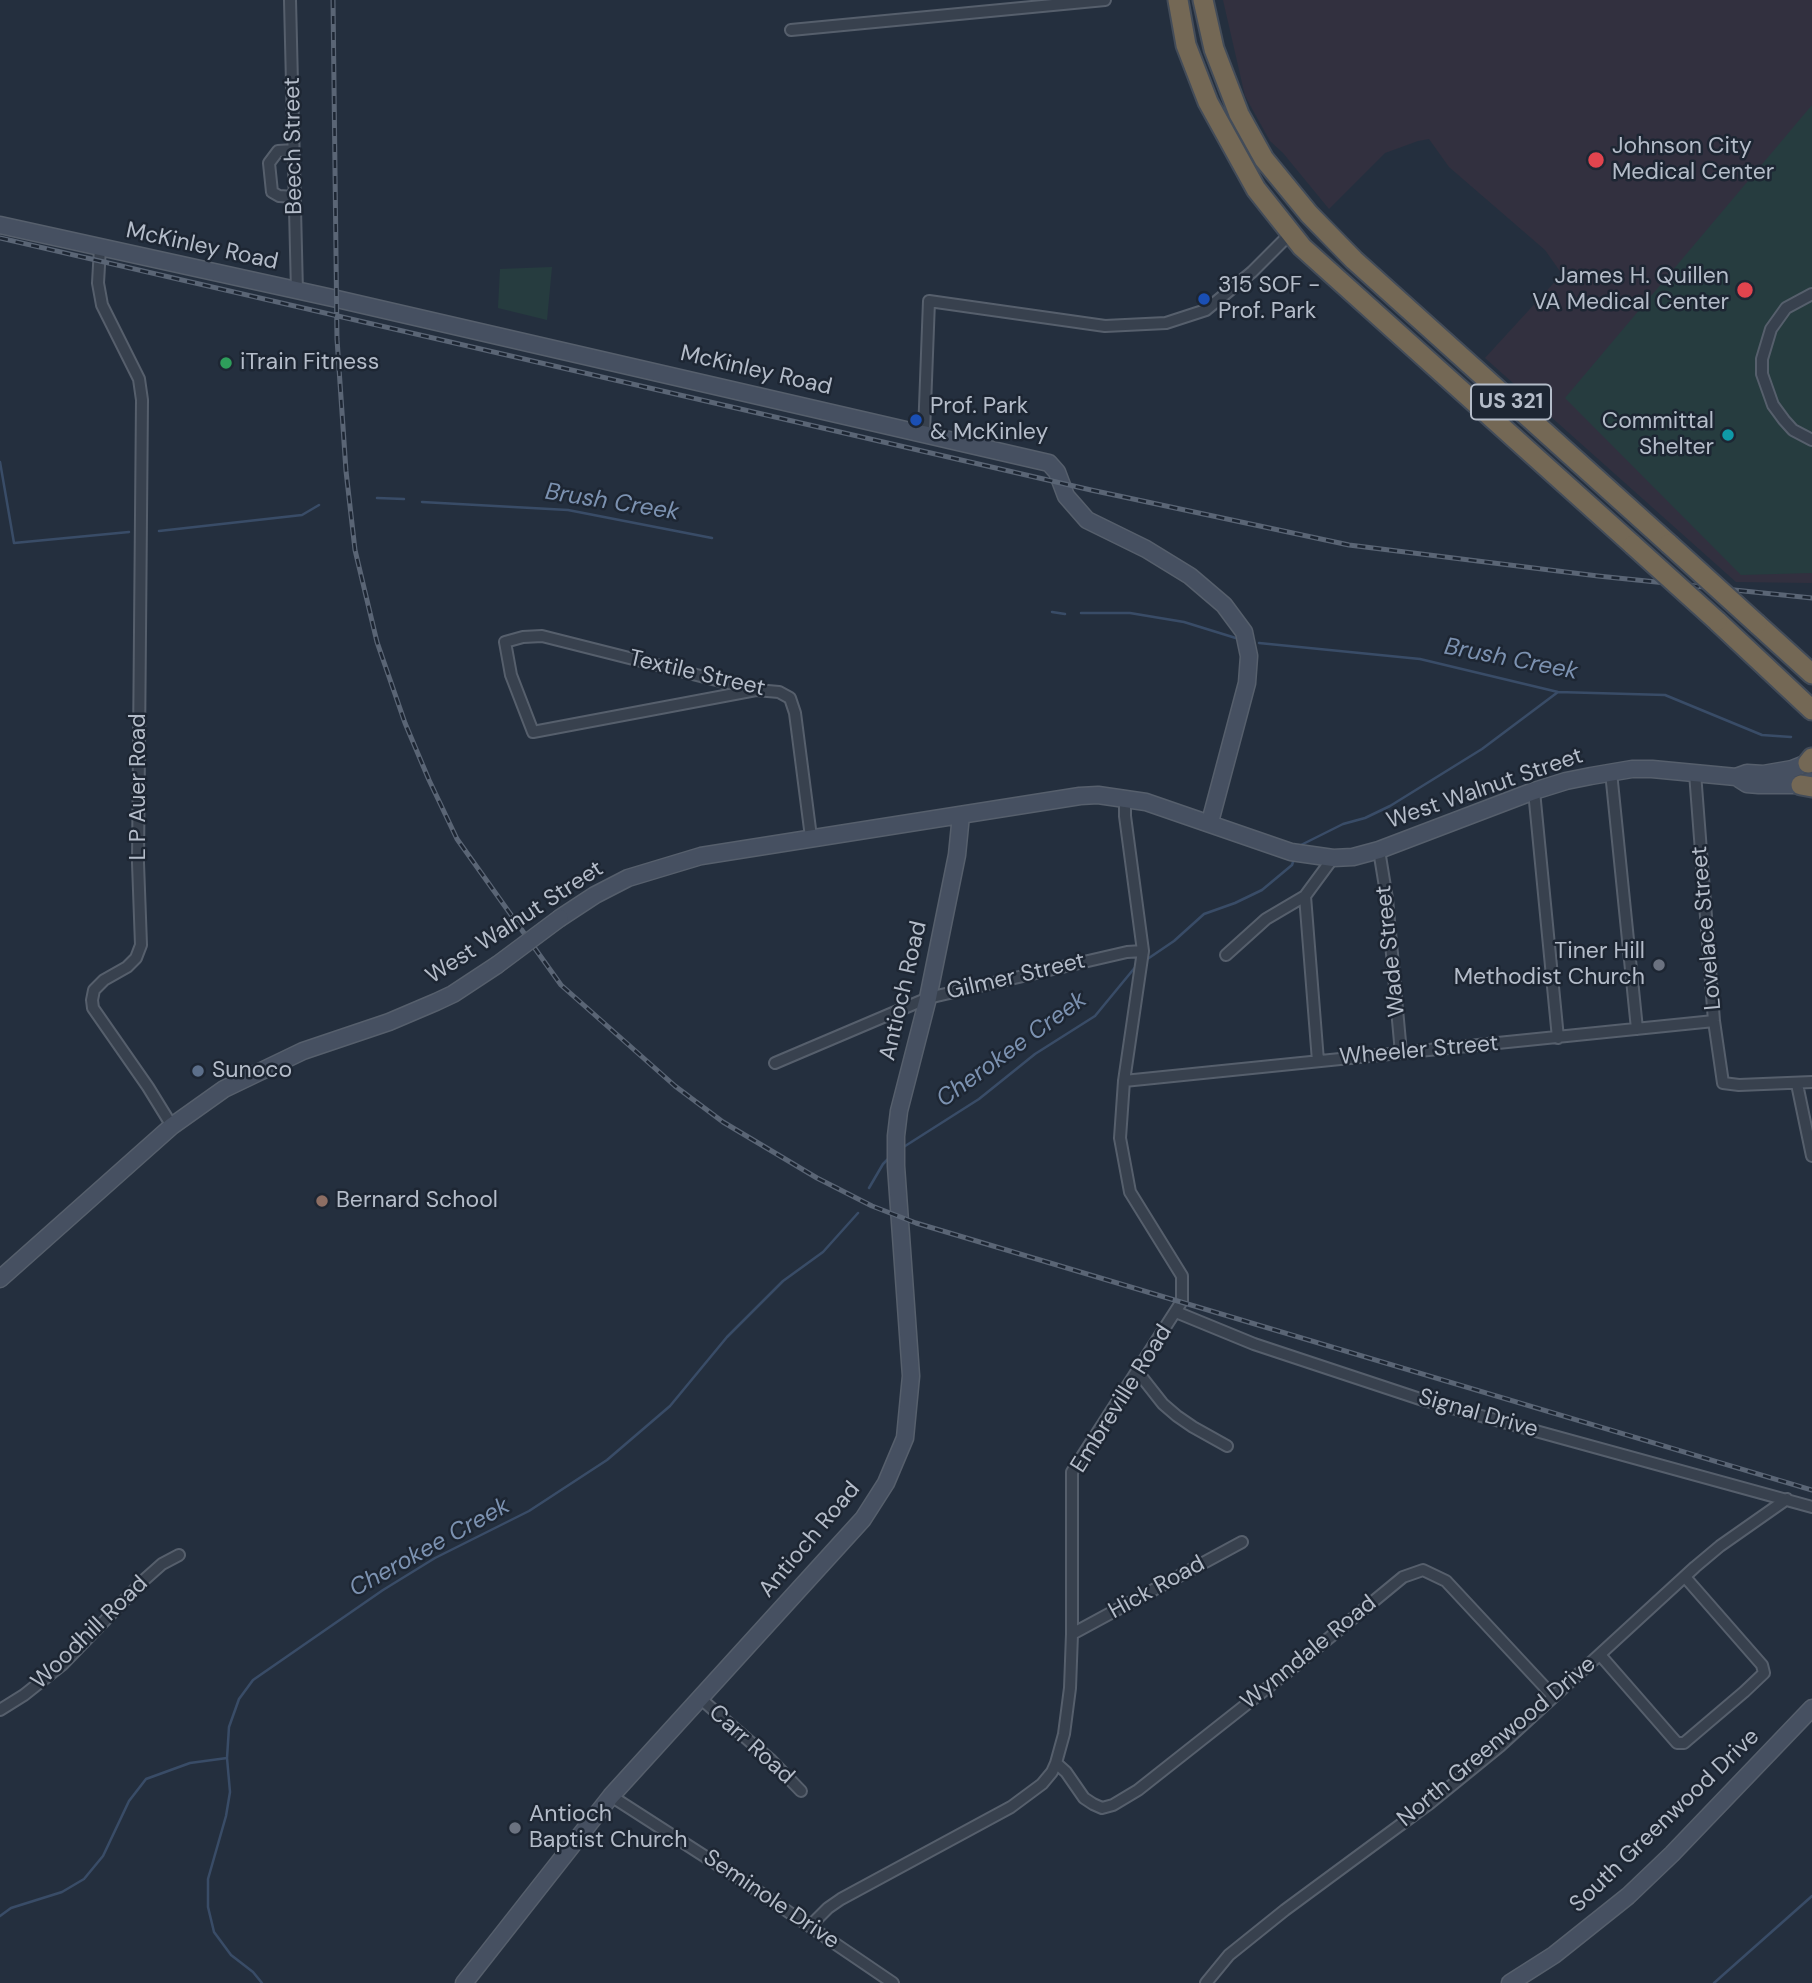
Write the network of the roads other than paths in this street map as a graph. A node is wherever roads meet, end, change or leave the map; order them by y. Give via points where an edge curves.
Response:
1 (290, 0) edge
2 (1105, 0) edge
3 (1178, 0) edge
4 (1203, 0) edge
5 (791, 30) dead end
6 (294, 150) junction
7 (295, 197) junction
8 (0, 225) edge
9 (1291, 233) junction
10 (100, 248) junction
11 (297, 292) junction
12 (1812, 294) edge
13 (1493, 385) junction
14 (1476, 402) junction
15 (924, 433) junction
16 (1812, 440) edge
17 (1812, 674) edge
18 (756, 690) junction
19 (1811, 710) edge
20 (1611, 772) junction
21 (1809, 772) edge
22 (1695, 773) junction
23 (1736, 777) junction
24 (1534, 792) junction
25 (1125, 798) junction
26 (961, 815) junction
27 (1210, 822) junction
28 (811, 838) junction
29 (1379, 850) junction
30 (1333, 858) junction
31 (1305, 896) junction
32 (1226, 955) dead end
33 (1142, 958) junction
34 (928, 998) junction
35 (1714, 1021) junction
36 (1637, 1029) junction
37 (1558, 1038) junction
38 (1401, 1053) junction
39 (1318, 1061) junction
40 (775, 1063) dead end
41 (1124, 1081) junction
42 (1812, 1082) edge
43 (1797, 1084) junction
44 (172, 1126) junction
45 (1812, 1156) edge
46 (0, 1279) edge
47 (1176, 1312) junction
48 (1137, 1371) junction
49 (1227, 1447) dead end
50 (1787, 1499) junction
51 (1812, 1507) edge
52 (1242, 1542) dead end
53 (179, 1555) dead end
54 (1685, 1577) junction
55 (1072, 1634) junction
56 (1601, 1656) junction
57 (1553, 1696) junction
58 (701, 1699) junction
59 (1812, 1708) edge
60 (0, 1710) edge
61 (1056, 1763) junction
62 (801, 1791) dead end
63 (611, 1797) junction
64 (810, 1926) junction
65 (464, 1983) edge
66 (893, 1983) edge
67 (1206, 1983) edge
68 (1510, 1983) edge

1 - 6 street, Beech Street
2 - 5 street
3 - 9 highway, US 321 via 1186,45 1208,102 1256,189
4 - 13 highway, US 321 via 1226,85 1264,159 1320,228
6 - 7 street, Beech Street
6 - 7 street via 278,151 269,163 272,192
7 - 11 street, Beech Street
8 - 10 street, McKinley Road
9 - 14 highway, US 321
9 - 15 street via 1206,310 1166,323 1105,326 929,301
10 - 11 street, McKinley Road
10 - 44 street, L P Auer Road via 102,305 139,379 142,400 141,945 127,967 94,990 92,1000
11 - 15 street, McKinley Road
12 - 16 street via 1786,308 1771,329 1762,359 1773,405 1793,430
13 - 14 street
13 - 17 highway, US 321, bridge
14 - 19 highway, US 321, bridge
15 - 27 street, McKinley Road via 1049,463 1066,496 1087,520 1190,576 1239,623 1248,642 1247,683
18 - 18 street, Textile Street via 542,636 505,642 511,675 533,732
18 - 28 street, Textile Street via 790,698
20 - 22 street, West Walnut Street
20 - 24 street, West Walnut Street
20 - 36 street
21 - 23 street, West Walnut Street via 1784,770
21 - 23 street, West Walnut Street via 1747,784
22 - 23 street, West Walnut Street
22 - 35 street, Lovelace Street
24 - 29 street, West Walnut Street
24 - 37 street
25 - 26 street, West Walnut Street via 1080,796
25 - 27 street, West Walnut Street
25 - 33 street, Embreville Road
26 - 28 street, West Walnut Street
26 - 34 street, Antioch Road
27 - 30 street, West Walnut Street via 1296,854
28 - 44 street, West Walnut Street, bridge via 655,868 595,895 453,994 258,1071
29 - 30 street, West Walnut Street
29 - 38 street, Wade Street
30 - 31 street
31 - 32 street via 1266,919
31 - 39 street
33 - 34 street, Gilmer Street via 1127,951
33 - 41 street, Embreville Road
34 - 40 street, Gilmer Street
34 - 58 street, Antioch Road via 895,1136 911,1376 905,1438 886,1483 863,1519
35 - 36 street, Wheeler Street
35 - 43 street, Lovelace Street via 1723,1083
36 - 37 street, Wheeler Street
37 - 38 street, Wheeler Street
38 - 39 street, Wheeler Street
39 - 41 street, Wheeler Street
41 - 47 street, Embreville Road via 1119,1138 1130,1192 1182,1276 1182,1301
42 - 43 street
43 - 45 street
44 - 46 street, West Walnut Street
47 - 48 street, Embreville Road
47 - 50 street, Signal Drive via 1254,1345 1423,1400
48 - 49 street via 1177,1416
48 - 55 street, Embreville Road via 1072,1472
50 - 51 street, Signal Drive
50 - 54 street, North Greenwood Drive
52 - 55 street, Hick Road
53 - 60 street, Woodhill Road via 144,1580 63,1664
54 - 56 street, North Greenwood Drive
54 - 56 street via 1762,1665 1764,1673 1744,1692 1684,1743 1676,1743
55 - 61 street, Embreville Road via 1070,1688
56 - 57 street, North Greenwood Drive
57 - 61 street, Wynndale Road via 1446,1581 1423,1570 1403,1577 1114,1805 1102,1808 1084,1798
57 - 67 street, North Greenwood Drive via 1430,1803 1229,1955
58 - 62 street, Carr Road
58 - 63 street, Antioch Road
59 - 68 street, South Greenwood Drive via 1628,1896 1555,1955
61 - 64 street, Embreville Road via 1042,1784 1011,1807 841,1899
63 - 64 street, Seminole Drive
63 - 65 street, Antioch Road
64 - 66 street, Seminole Drive

